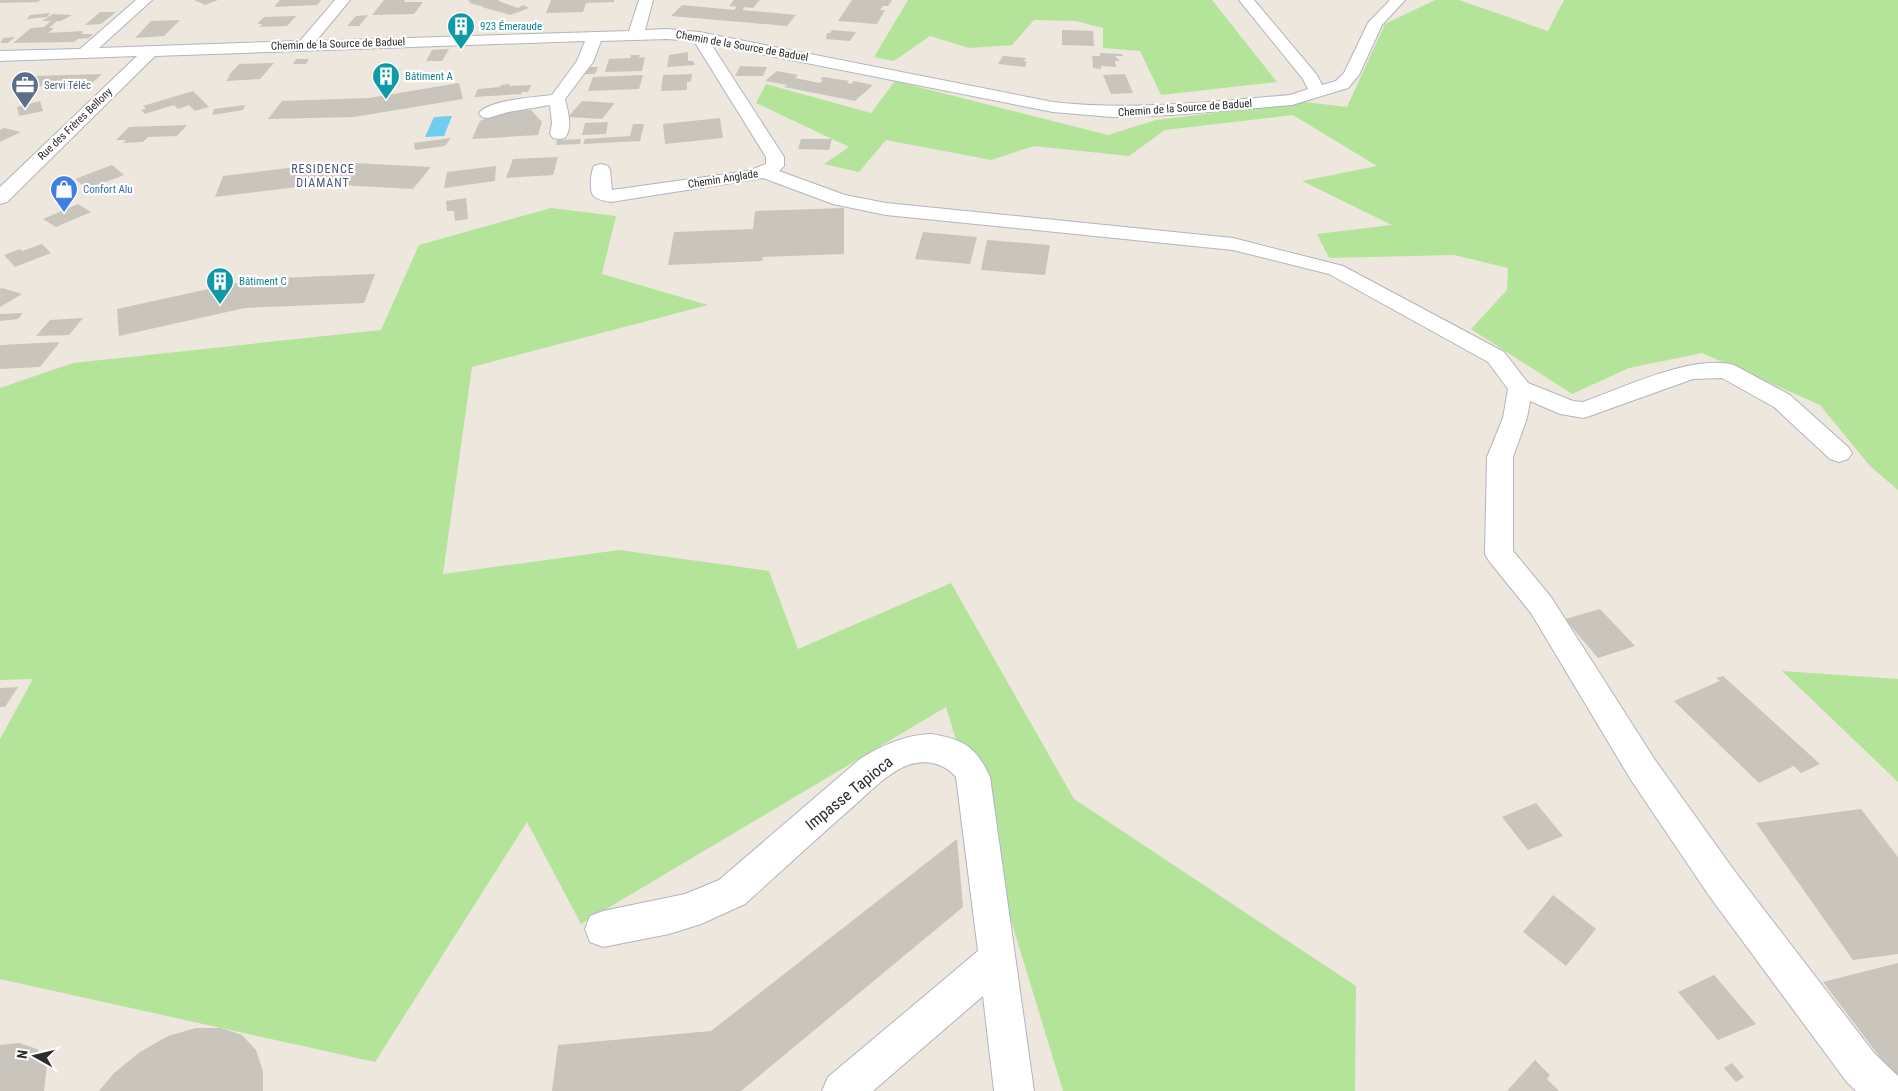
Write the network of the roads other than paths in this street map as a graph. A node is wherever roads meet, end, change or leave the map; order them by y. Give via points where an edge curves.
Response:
1 (145, 0) edge
2 (343, 0) edge
3 (646, 0) edge
4 (1246, 0) edge
5 (1398, 0) edge
6 (636, 34) junction
7 (595, 36) junction
8 (699, 37) junction
9 (304, 46) junction
10 (151, 51) junction
11 (84, 53) junction
12 (0, 56) edge
13 (1317, 91) junction
14 (557, 99) junction
15 (488, 113) dead end
16 (559, 134) dead end
17 (601, 170) dead end
18 (764, 172) junction
19 (0, 198) edge
20 (1520, 388) junction
21 (1839, 454) dead end
22 (603, 929) dead end
23 (998, 959) junction
24 (842, 1091) edge
25 (1014, 1091) edge
26 (1884, 1091) edge

1 - 11 street
2 - 9 street
3 - 6 street
4 - 13 street via 1312,78
5 - 13 street, Chemin de la Source de Baduel via 1375,23 1351,75 1342,85
6 - 7 street, Chemin de la Source de Baduel
6 - 8 street, Chemin de la Source de Baduel
7 - 9 street, Chemin de la Source de Baduel
7 - 14 street via 585,62
8 - 13 street, Chemin de la Source de Baduel via 1089,112 1131,113 1292,100
8 - 18 street, Chemin Anglade via 775,157 775,166
9 - 10 street, Chemin de la Source de Baduel
10 - 11 street, Chemin de la Source de Baduel
10 - 19 street, Rue des Frères Bellony
11 - 12 street, Chemin de la Source de Baduel
14 - 15 street
14 - 16 street via 561,123
17 - 18 street, Chemin Anglade via 601,192 611,196
18 - 20 street via 840,200 886,209 1233,244 1336,270 1496,357
20 - 21 street via 1569,408 1584,410 1690,372 1726,370 1782,400
20 - 26 street via 1515,418 1500,457 1499,554 1542,606 1643,770 1723,885 1860,1067
22 - 23 street, Impasse Tapioca via 668,918 712,904 732,892 874,769 899,754 929,749 954,754 971,771
23 - 24 street
23 - 25 street, Impasse Tapioca

